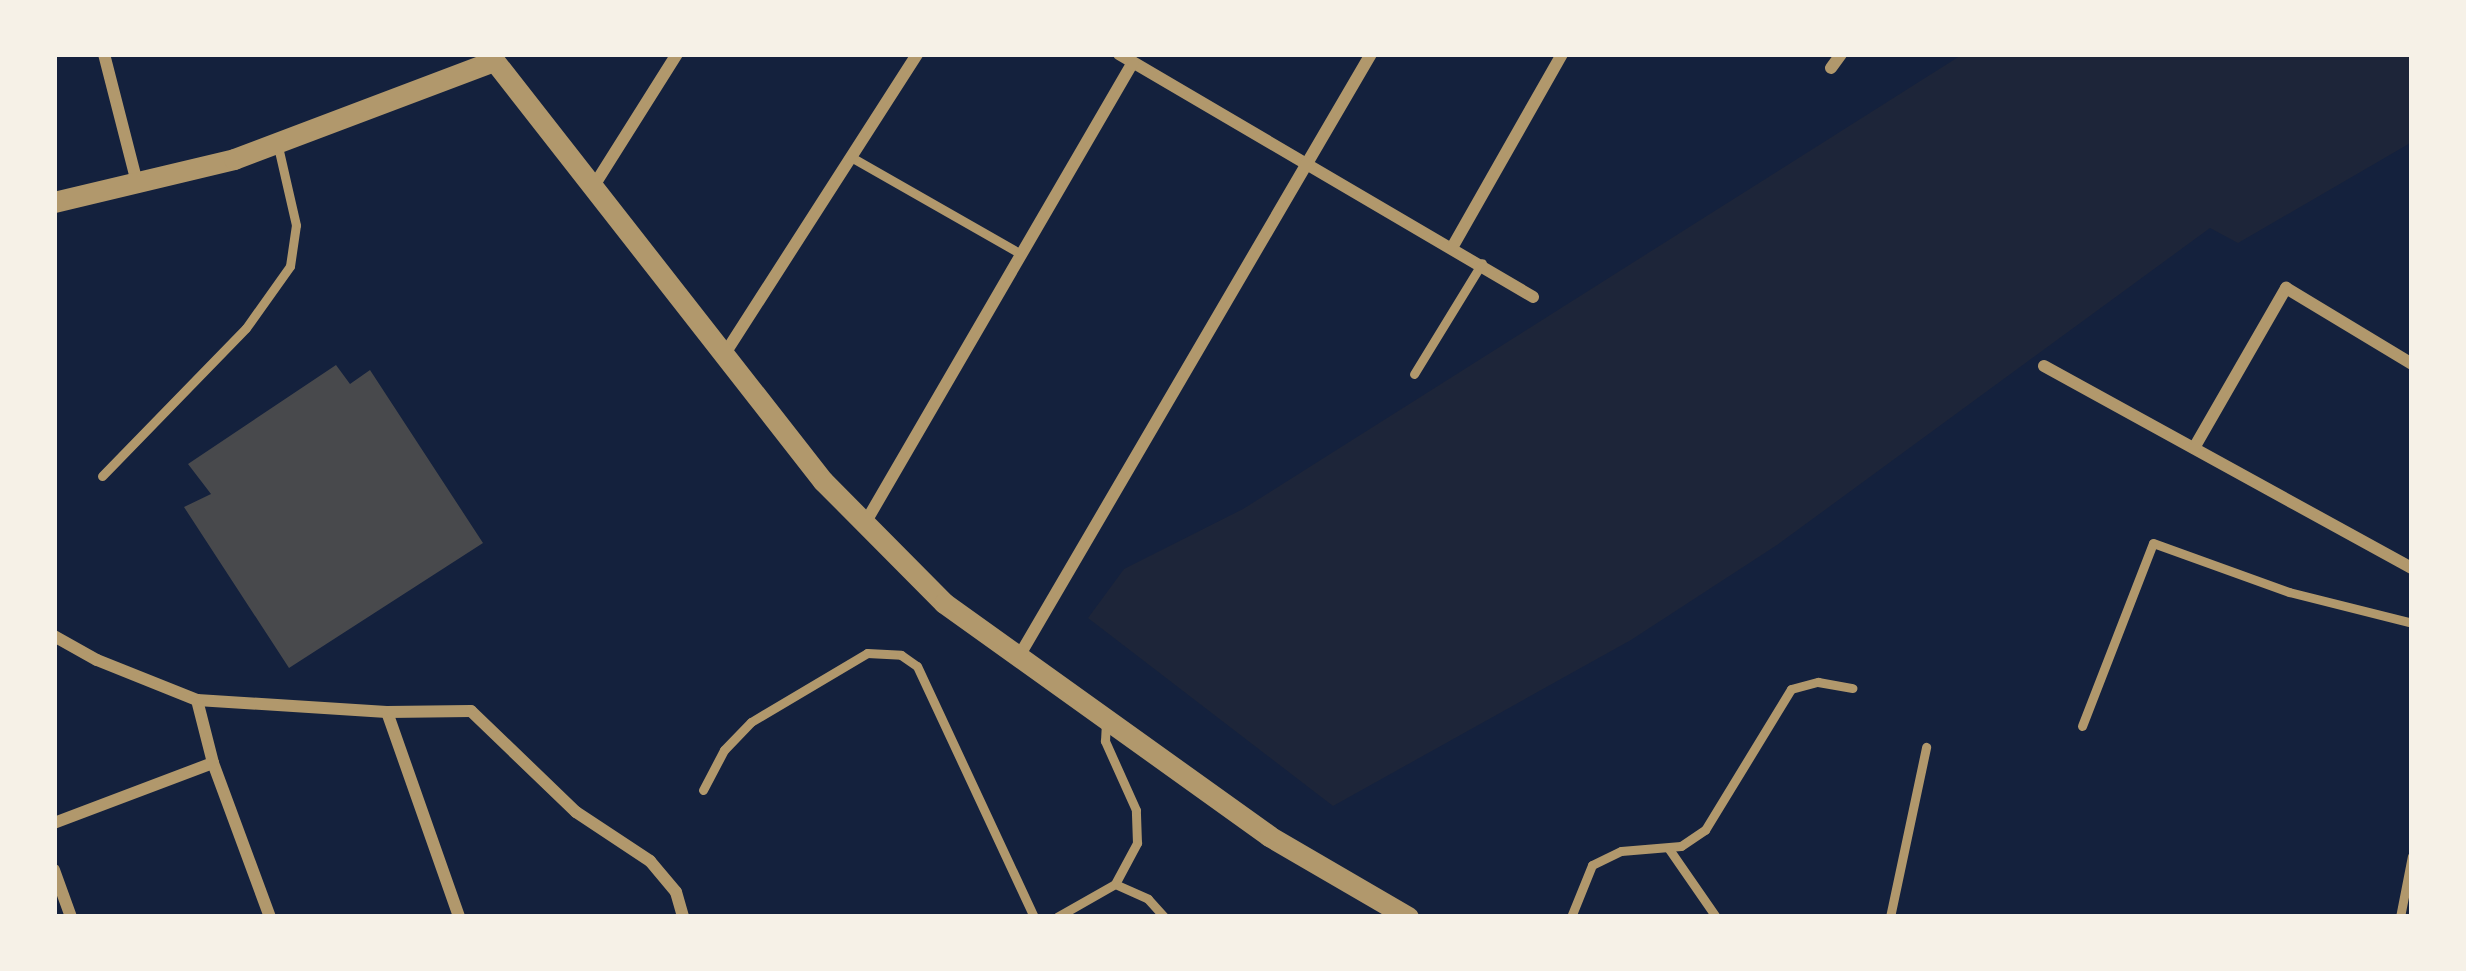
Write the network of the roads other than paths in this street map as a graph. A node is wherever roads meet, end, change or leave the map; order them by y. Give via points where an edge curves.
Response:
1 (104, 54) edge
2 (676, 54) edge
3 (917, 54) edge
4 (1119, 54) edge
5 (1371, 54) edge
6 (1562, 54) edge
7 (1841, 54) edge
8 (491, 57) edge
9 (1133, 62) junction
10 (1831, 68) dead end
11 (278, 142) junction
12 (851, 157) junction
13 (1307, 160) junction
14 (136, 179) junction
15 (595, 184) junction
16 (54, 202) edge
17 (1453, 246) junction
18 (1021, 254) junction
19 (1482, 263) junction
20 (1533, 297) dead end
21 (724, 355) junction
22 (2412, 364) edge
23 (2044, 366) dead end
24 (1414, 374) dead end
25 (2194, 448) junction
26 (102, 476) dead end
27 (863, 526) junction
28 (2412, 568) edge
29 (2412, 623) edge
30 (54, 636) edge
31 (1017, 659) junction
32 (1852, 688) dead end
33 (197, 700) junction
34 (387, 712) junction
35 (1107, 722) junction
36 (2082, 726) dead end
37 (1926, 747) dead end
38 (213, 763) junction
39 (704, 790) dead end
40 (54, 823) edge
41 (1669, 849) junction
42 (2412, 856) edge
43 (54, 870) edge
44 (1115, 884) junction
45 (71, 917) edge
46 (269, 917) edge
47 (459, 917) edge
48 (683, 917) edge
49 (1034, 917) edge
50 (1058, 917) edge
51 (1165, 917) edge
52 (1408, 917) edge
53 (1571, 917) edge
54 (1716, 917) edge
55 (1890, 917) edge
56 (2400, 917) edge

1 - 14 street
2 - 15 street
3 - 12 street
4 - 9 street
5 - 13 street
6 - 17 street
7 - 10 street
8 - 11 street
8 - 15 street
9 - 13 street
9 - 18 street
11 - 14 street via 210,167
11 - 26 lane via 296,225 290,266 246,328
12 - 18 lane
12 - 21 street
13 - 17 street
13 - 31 street
14 - 16 street
15 - 21 street
17 - 19 street
18 - 27 street
19 - 20 street
19 - 24 lane
21 - 27 street
22 - 25 street via 2286,288
23 - 25 street
25 - 28 street
27 - 31 street
29 - 36 lane via 2289,592 2153,544
30 - 33 street
31 - 35 street
32 - 41 lane via 1818,682 1791,689 1706,830
33 - 34 street
33 - 38 street
34 - 47 street
34 - 48 street via 471,711 576,812 650,861 676,892
35 - 44 lane via 1105,741 1138,826 1132,859
35 - 52 street via 1269,836
37 - 55 lane
38 - 40 street
38 - 46 street
39 - 49 lane via 724,750 770,709 867,653 901,655 917,666
41 - 53 lane via 1621,850 1592,865
41 - 54 lane
42 - 56 lane
43 - 45 street
44 - 50 lane
44 - 51 lane

